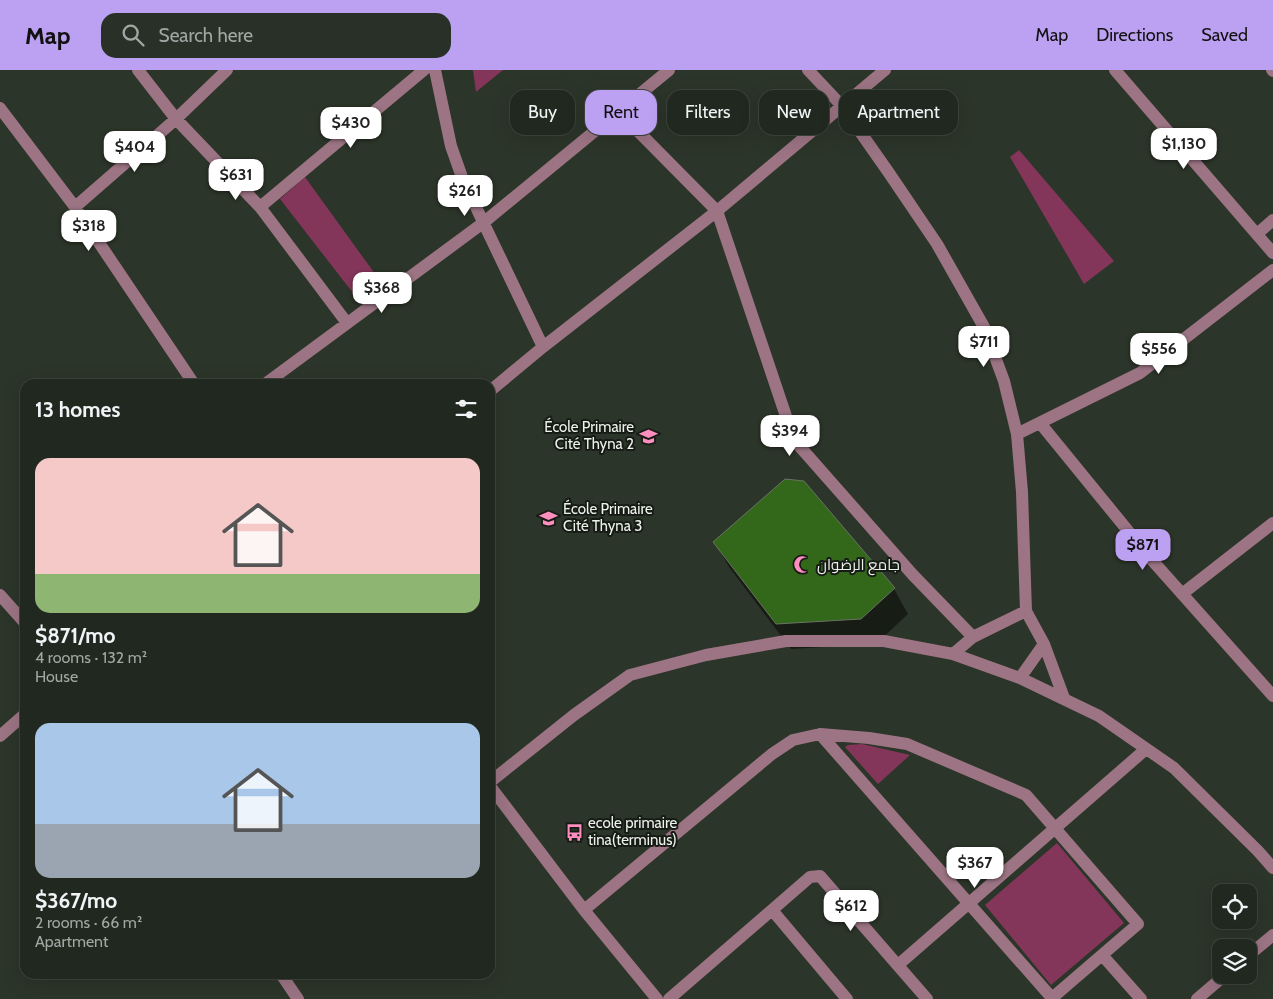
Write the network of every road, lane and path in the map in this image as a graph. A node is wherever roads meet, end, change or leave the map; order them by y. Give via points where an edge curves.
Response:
1 (138, 70) edge
2 (227, 70) edge
3 (424, 70) edge
4 (435, 70) edge
5 (669, 70) edge
6 (808, 70) edge
7 (885, 70) edge
8 (1121, 72) edge
9 (645, 90) edge
10 (861, 90) edge
11 (839, 103) edge
12 (0, 108) edge
13 (839, 109) edge
14 (176, 119) junction
15 (590, 135) edge
16 (641, 135) edge
17 (862, 135) edge
18 (75, 207) junction
19 (260, 207) junction
20 (717, 211) junction
21 (1273, 220) edge
22 (483, 223) junction
23 (1257, 234) junction
24 (1273, 253) edge
25 (1273, 270) edge
26 (347, 323) junction
27 (543, 347) junction
28 (191, 379) edge
29 (271, 379) edge
30 (495, 387) edge
31 (1040, 423) junction
32 (1017, 434) junction
33 (1273, 523) edge
34 (1182, 594) junction
35 (0, 595) edge
36 (1026, 611) junction
37 (20, 617) edge
38 (973, 637) junction
39 (1044, 644) junction
40 (953, 654) junction
41 (1020, 678) junction
42 (1273, 696) edge
43 (1064, 698) junction
44 (20, 718) edge
45 (820, 734) junction
46 (0, 736) edge
47 (1146, 749) junction
48 (495, 778) edge
49 (495, 793) edge
50 (1055, 828) junction
51 (1273, 868) edge
52 (970, 904) junction
53 (584, 910) junction
54 (772, 910) junction
55 (1273, 935) edge
56 (1257, 948) edge
57 (1102, 954) junction
58 (898, 965) junction
59 (284, 979) edge
60 (1214, 984) edge
61 (298, 999) edge
62 (657, 999) edge
63 (669, 999) edge
64 (847, 999) edge
65 (927, 999) edge
66 (1141, 999) edge
67 (1197, 999) edge

1 - 14 street
2 - 14 street
3 - 19 street
4 - 22 street via 451,146 462,180
5 - 9 street
6 - 11 street
7 - 10 street
8 - 23 street
12 - 18 street
13 - 20 street
14 - 18 street
14 - 19 street
15 - 22 street
16 - 20 street
17 - 32 street via 937,244 984,327 1004,381
18 - 28 street
19 - 26 street
20 - 27 street
20 - 38 street via 794,440 913,575
21 - 23 street
22 - 26 street
22 - 27 street
23 - 24 street
25 - 31 street via 1140,373
26 - 29 street
27 - 30 street
31 - 32 street
31 - 34 street
32 - 36 street
33 - 34 street
34 - 42 street
35 - 37 street
36 - 38 street
36 - 39 street
38 - 40 street
39 - 41 street
39 - 43 street
40 - 41 street
40 - 48 street via 884,641 786,640 706,654 630,675
41 - 43 street
43 - 47 street via 1099,716
44 - 46 street
45 - 50 street via 906,744 1026,795
45 - 52 street
45 - 53 street via 793,740 772,754
47 - 50 street
47 - 51 street via 1174,768
49 - 53 street
50 - 52 street
50 - 57 street via 1138,924
52 - 57 street via 1052,998
52 - 58 street
53 - 62 street
54 - 58 street via 810,877 820,876
54 - 63 street
54 - 64 street
55 - 56 street
57 - 66 street
58 - 65 street
59 - 61 street
60 - 67 street

